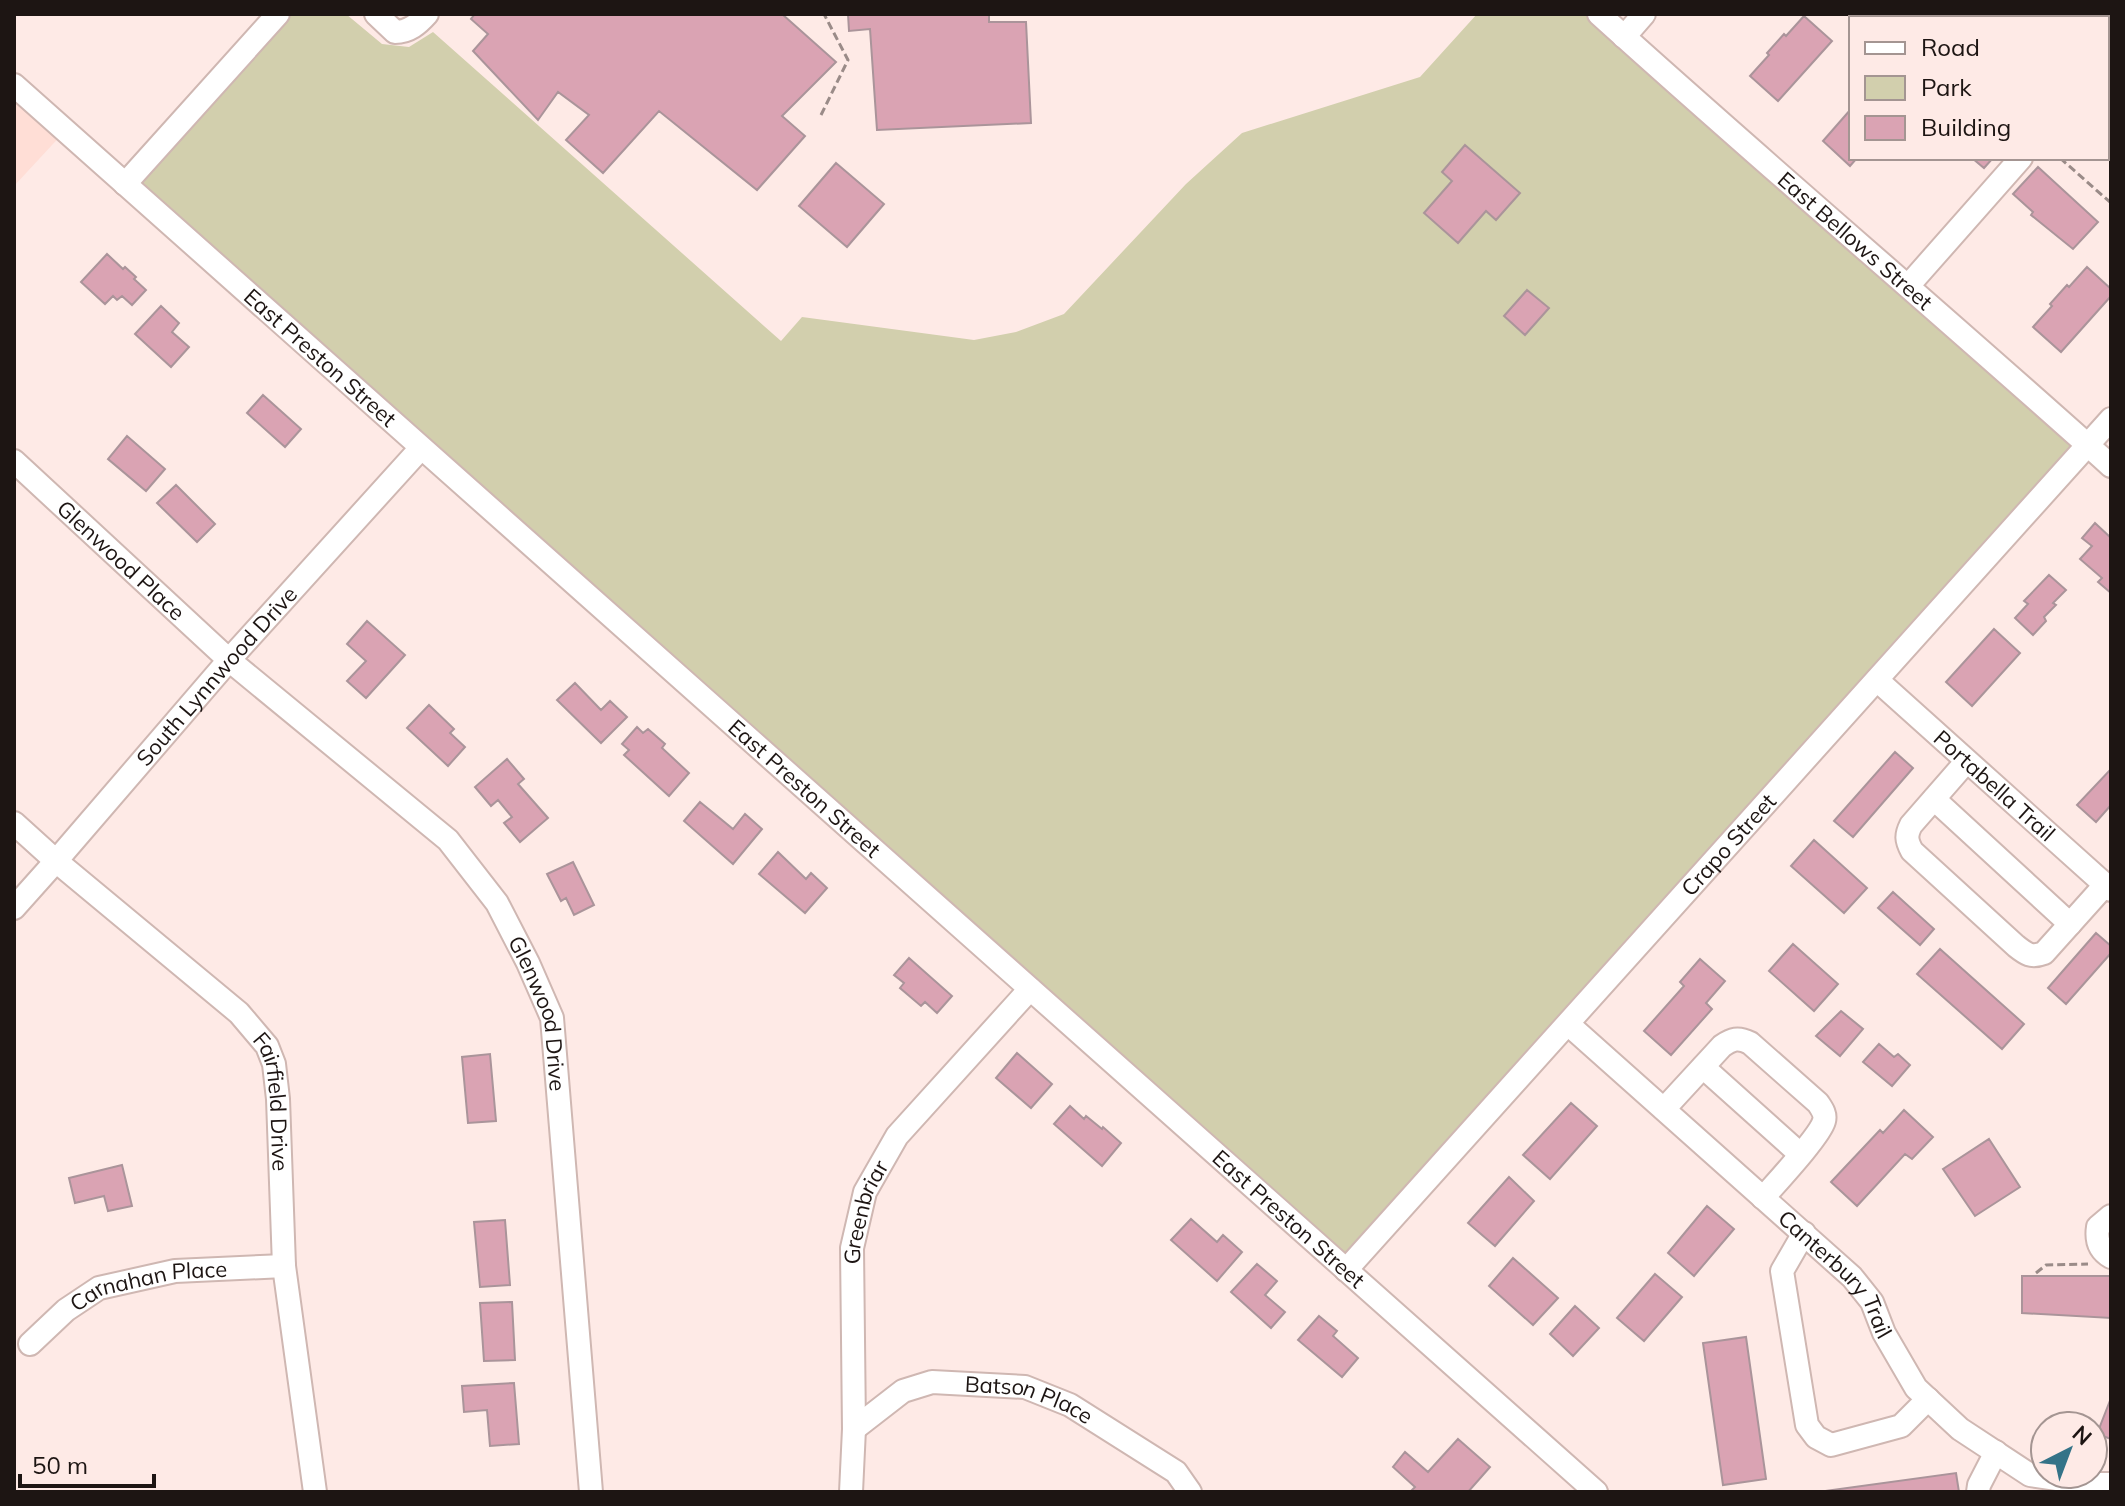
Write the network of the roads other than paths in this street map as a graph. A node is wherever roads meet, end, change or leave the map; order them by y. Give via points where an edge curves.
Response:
1 (278, 14) edge
2 (376, 14) edge
3 (427, 14) edge
4 (1599, 14) edge
5 (1644, 14) edge
6 (1624, 37) junction
7 (14, 85) edge
8 (2019, 160) edge
9 (125, 184) junction
10 (1908, 286) junction
11 (2111, 419) edge
12 (2088, 445) junction
13 (421, 448) junction
14 (14, 461) edge
15 (2111, 466) edge
16 (229, 660) junction
17 (1877, 680) junction
18 (1966, 762) junction
19 (1934, 799) junction
20 (14, 823) edge
21 (56, 861) junction
22 (2108, 887) edge
23 (14, 908) edge
24 (2070, 924) junction
25 (1030, 989) junction
26 (1568, 1024) junction
27 (1703, 1067) junction
28 (1664, 1109) junction
29 (1800, 1154) junction
30 (1763, 1198) junction
31 (2111, 1216) edge
32 (1804, 1233) junction
33 (2103, 1260) edge
34 (284, 1266) junction
35 (1346, 1270) junction
36 (30, 1344) dead end
37 (1928, 1399) junction
38 (854, 1429) junction
39 (1996, 1452) junction
40 (2111, 1484) edge
41 (315, 1492) edge
42 (591, 1492) edge
43 (851, 1492) edge
44 (1190, 1492) edge
45 (1596, 1492) edge
46 (1978, 1492) edge

1 - 9 street
2 - 3 street via 395,32
4 - 6 street, East Bellows Street
5 - 6 street
6 - 10 street, East Bellows Street
7 - 9 street, East Preston Street
8 - 10 street
9 - 13 street, East Preston Street
10 - 12 street, East Bellows Street
11 - 12 street, Crapo Street
12 - 15 street, East Bellows Street
12 - 17 street, Crapo Street
13 - 16 street, South Lynnwood Drive
13 - 25 street, East Preston Street
14 - 16 street, Glenwood Place
16 - 21 street, South Lynnwood Drive
16 - 42 street, Glenwood Drive via 448,840 497,903 552,1018
17 - 18 street, Portabella Trail
17 - 26 street, Crapo Street
18 - 19 street
18 - 22 street, Portabella Trail
19 - 24 street
19 - 24 street via 1906,834 1912,851 2026,954 2044,953
20 - 21 street, Fairfield Drive
21 - 23 street, South Lynnwood Drive
21 - 34 street, Fairfield Drive via 239,1013 267,1046 278,1099
22 - 24 street
25 - 35 street, East Preston Street
25 - 38 street, Greenbriar via 897,1136 865,1192 852,1248
26 - 28 street, Canterbury Trail
26 - 35 street, Crapo Street
27 - 28 street
27 - 29 street
27 - 29 street via 1722,1046 1741,1038 1818,1103 1825,1118
28 - 30 street, Canterbury Trail
29 - 30 street
30 - 32 street, Canterbury Trail
31 - 33 street via 2098,1227
32 - 37 street, Canterbury Trail via 1872,1302 1884,1333
32 - 37 street via 1782,1271 1807,1425 1831,1445 1901,1426
34 - 36 street, Carnahan Place via 175,1271 99,1288
34 - 41 street, Fairfield Drive
35 - 45 street, East Preston Street
37 - 39 street, Canterbury Trail
38 - 43 street, Greenbriar
38 - 44 street, Batson Place via 903,1391 932,1382 1025,1387 1070,1405 1176,1472
39 - 40 street, Canterbury Trail via 2030,1475
39 - 46 street

